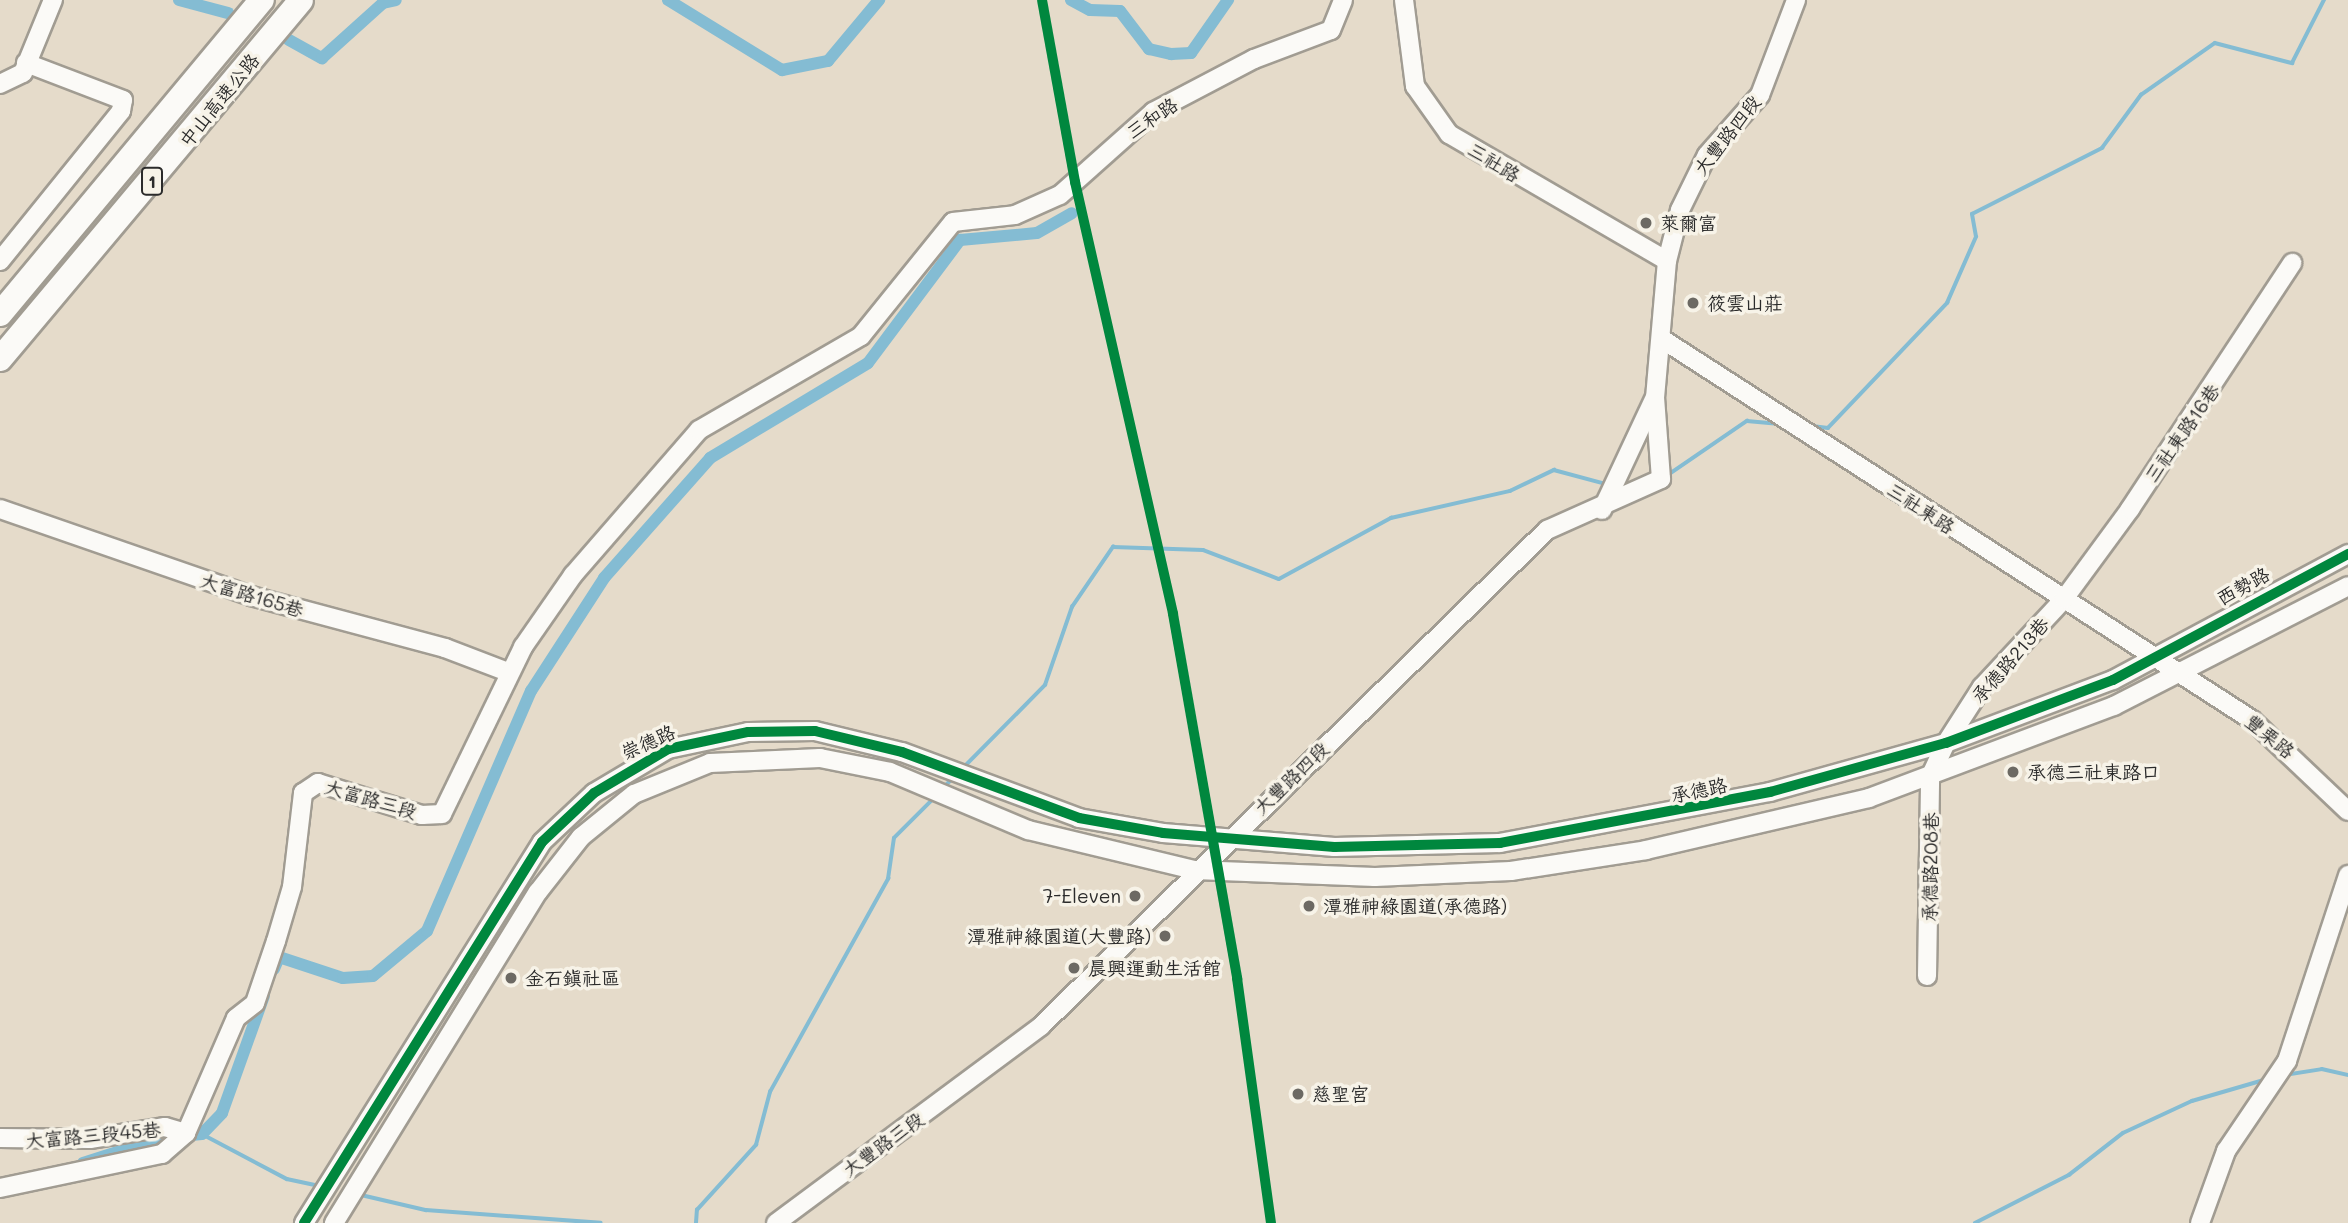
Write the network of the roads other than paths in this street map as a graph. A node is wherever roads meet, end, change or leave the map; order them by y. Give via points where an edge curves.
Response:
1 (53, 0) edge
2 (262, 0) edge
3 (300, 0) edge
4 (1342, 0) edge
5 (1404, 0) edge
6 (1796, 0) edge
7 (26, 63) junction
8 (0, 84) edge
9 (953, 222) joint
10 (0, 261) edge
11 (1667, 261) junction
12 (2292, 263) dead end
13 (0, 314) edge
14 (1662, 339) junction
15 (0, 359) edge
16 (1655, 398) junction
17 (0, 509) edge
18 (1602, 510) junction
19 (2348, 554) edge
20 (2348, 586) edge
21 (2064, 598) junction
22 (2159, 657) junction
23 (508, 672) junction
24 (2182, 673) junction
25 (1946, 743) junction
26 (1934, 769) junction
27 (2348, 811) edge
28 (1226, 840) junction
29 (1195, 870) junction
30 (2348, 875) edge
31 (1927, 975) dead end
32 (991, 1065) joint
33 (187, 1133) junction
34 (0, 1138) edge
35 (0, 1188) edge
36 (304, 1223) edge
37 (334, 1223) edge
38 (776, 1223) edge
39 (2200, 1223) edge

1 - 7 street
2 - 13 highway, 中山高速公路 / 1
3 - 15 highway, 中山高速公路 / 1
4 - 9 street, 三和路 via 1331,30 1255,60 1153,113 1060,195 1015,215
5 - 11 street, 三社路 via 1415,86 1449,134
6 - 11 street, 大豐路四段 via 1760,95 1693,178
7 - 8 street via 14,83
7 - 10 street via 123,100 121,111
9 - 23 street, 大富路三段 via 861,336 699,430 573,575
11 - 14 street, 大豐路四段
12 - 21 street, 三社東路16巷 via 2237,354
14 - 16 street, 大豐路四段
14 - 21 street, 三社東路
16 - 18 street, 大豐路四段
16 - 18 street, 大豐路四段 via 1661,479
17 - 23 street, 大富路165巷 via 251,596 445,648
18 - 28 street, 大豐路四段 via 1547,530
19 - 22 street, 西勢路 via 2227,614
20 - 24 street
21 - 22 street, 三社東路
21 - 25 street, 承德路213巷 via 1982,687
22 - 24 street, 三社東路
22 - 25 street, 承德路
23 - 33 street, 大富路三段 via 442,814 422,815 318,783 303,793 292,887 272,954 254,1003 236,1018
24 - 26 street
24 - 27 street, 豐栗路 via 2262,728
25 - 26 street, 承德路213巷
25 - 28 street, 承德路 via 1770,792 1500,843 1334,847
26 - 29 street via 1791,819 1511,871 1375,877
26 - 31 street, 承德路208巷
28 - 29 street, 大豐路四段
28 - 36 street, 崇德路 via 1079,818 957,774 815,731 709,737 627,769 542,842
29 - 32 street, 大豐路四段 via 1041,1026
29 - 37 street via 1028,830 890,772 820,758 752,757 710,763 634,794 581,837 538,892
30 - 39 street via 2287,1061 2226,1151
32 - 38 street, 大豐路三段
33 - 34 street, 大富路三段45巷 via 165,1127 90,1139
33 - 35 street, 大富路三段 via 162,1154

